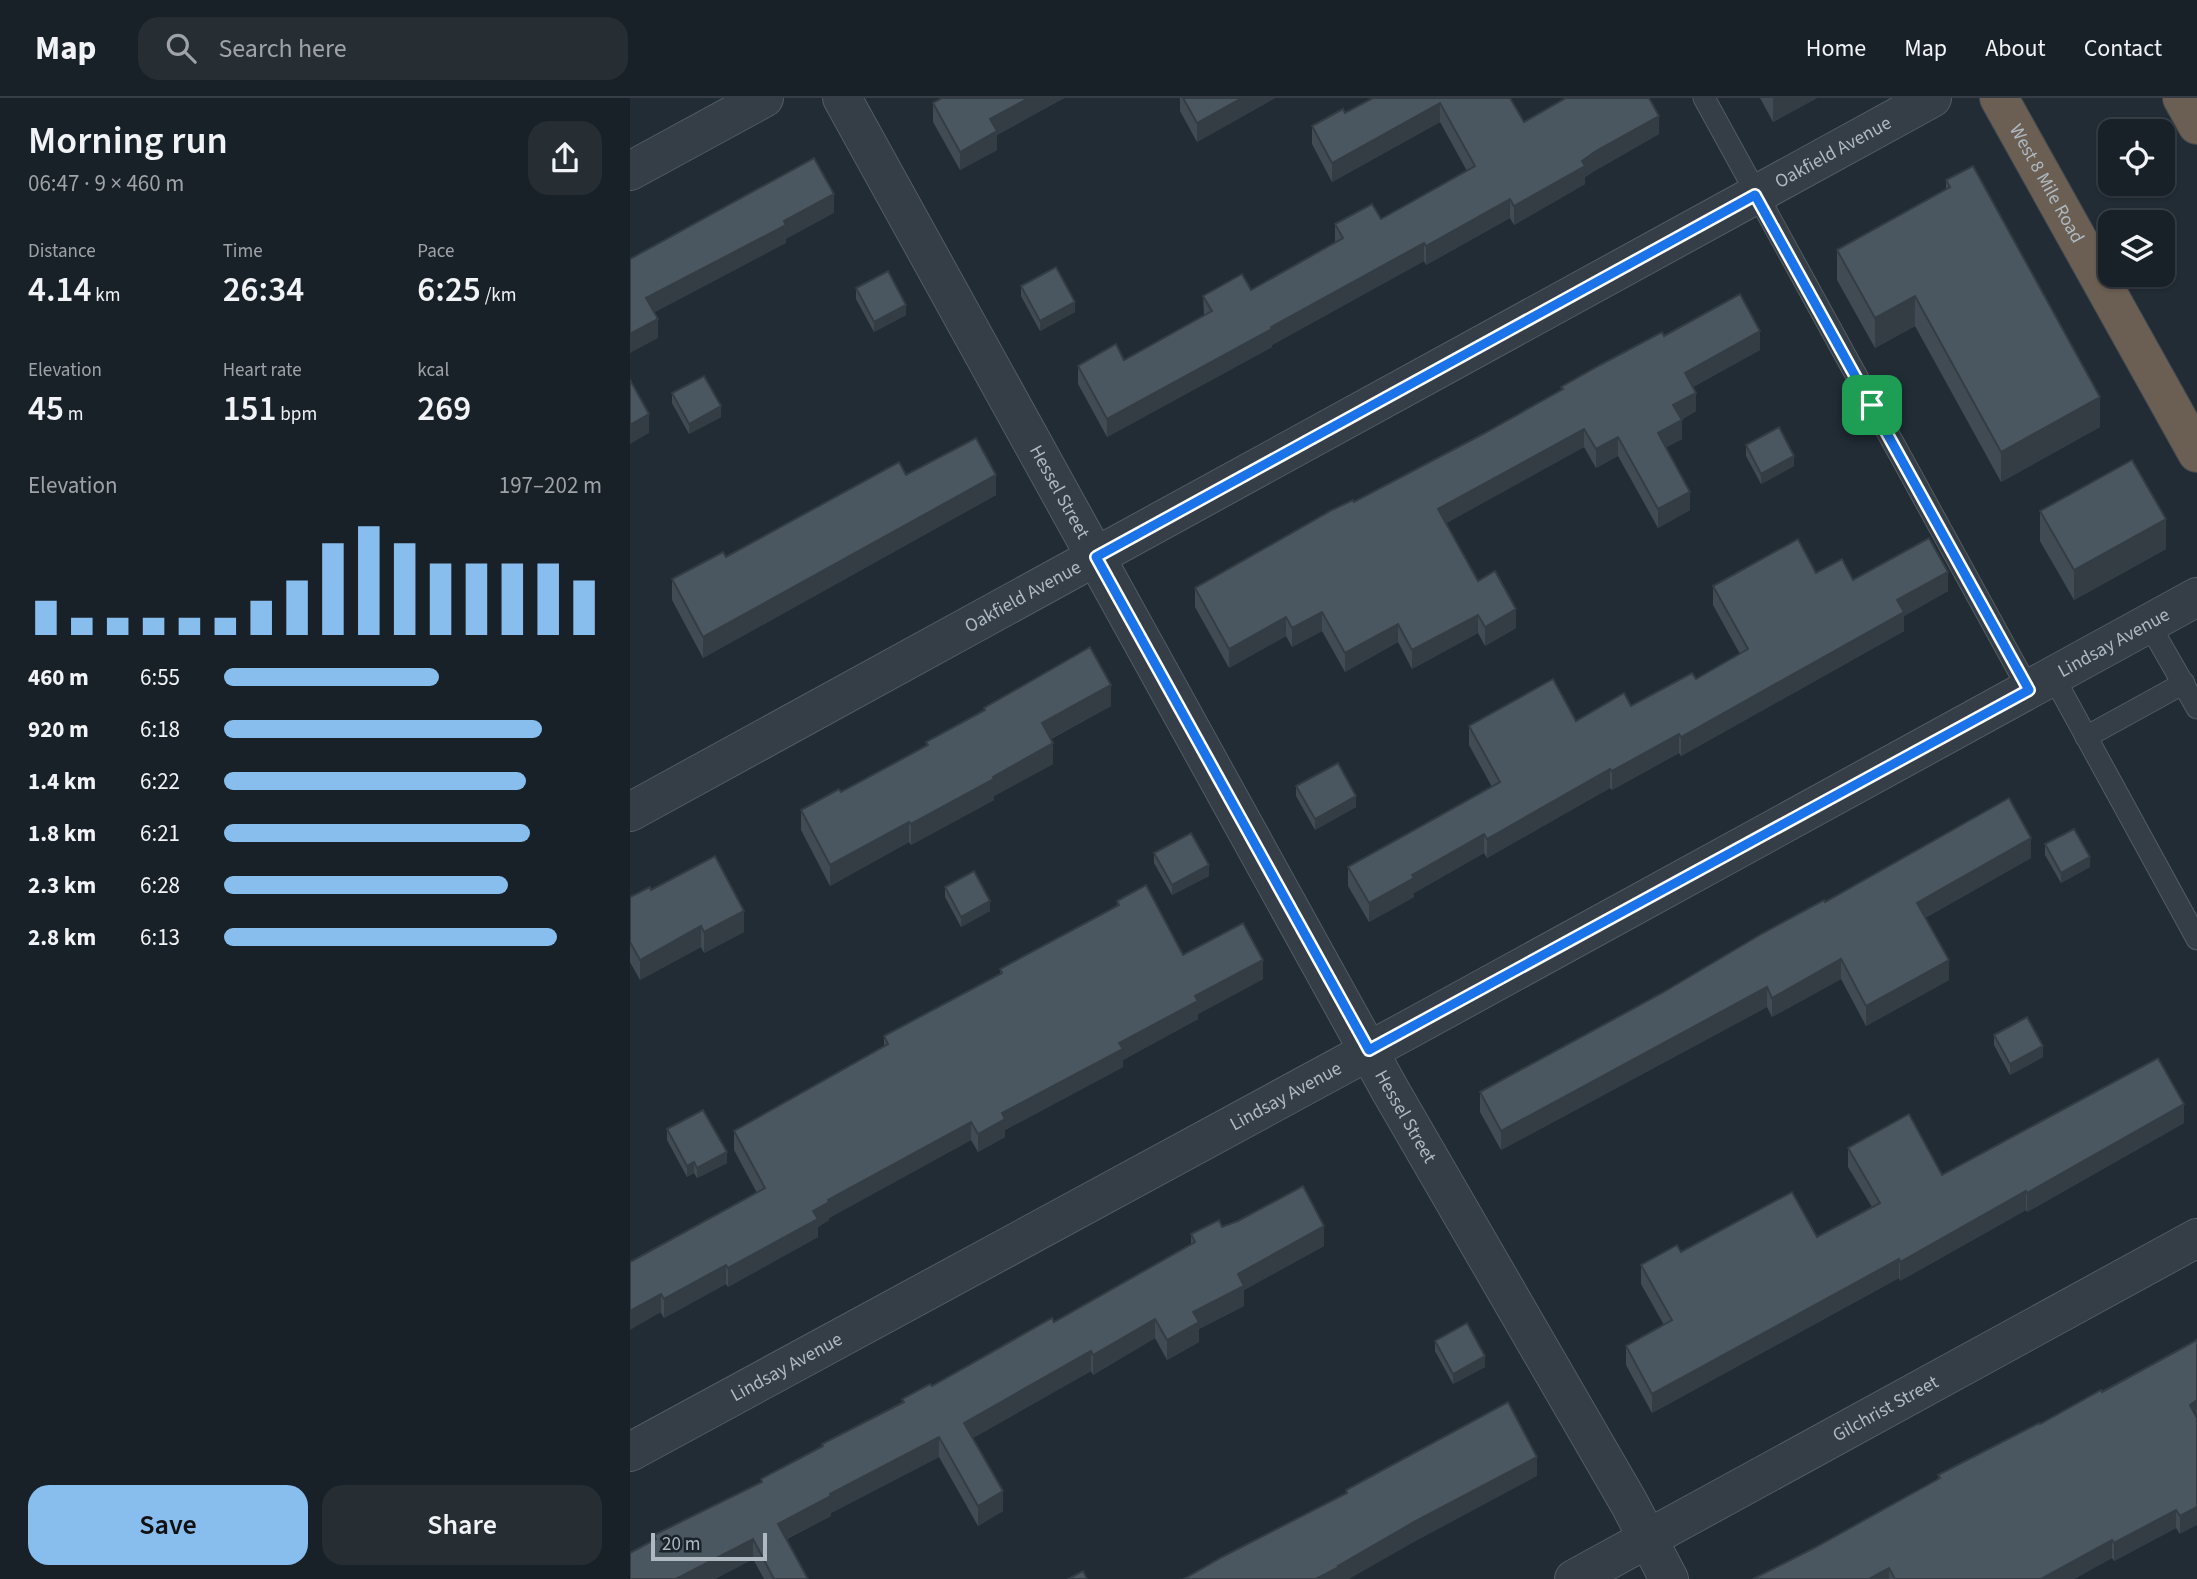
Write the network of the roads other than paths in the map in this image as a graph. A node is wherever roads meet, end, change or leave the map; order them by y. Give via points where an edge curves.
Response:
1 (764, 98) edge
2 (842, 98) edge
3 (1704, 98) edge
4 (1932, 98) edge
5 (1999, 98) edge
6 (2182, 98) edge
7 (2197, 125) edge
8 (630, 171) edge
9 (1755, 195) junction
10 (2197, 453) edge
11 (1096, 557) junction
12 (2197, 597) edge
13 (2149, 624) junction
14 (2041, 683) junction
15 (2183, 683) junction
16 (2197, 708) edge
17 (2086, 737) junction
18 (630, 812) edge
19 (2197, 939) edge
20 (1369, 1050) junction
21 (2197, 1238) edge
22 (630, 1452) edge
23 (1648, 1539) junction
24 (1574, 1579) edge
25 (1669, 1579) edge

1 - 8 street
2 - 11 street, Hessel Street
3 - 9 lane
4 - 9 street, Oakfield Avenue
5 - 10 highway, West 8 Mile Road
6 - 7 highway
9 - 11 street, Oakfield Avenue
9 - 14 lane
11 - 18 street, Oakfield Avenue
11 - 20 street, Hessel Street
12 - 13 street, Lindsay Avenue
13 - 14 street, Lindsay Avenue
13 - 15 lane
14 - 17 lane
14 - 20 street, Lindsay Avenue
15 - 16 lane
15 - 17 lane
17 - 19 lane
20 - 22 street, Lindsay Avenue
20 - 23 street, Hessel Street
21 - 23 street, Gilchrist Street
23 - 24 street, Gilchrist Street
23 - 25 street, Hessel Street

